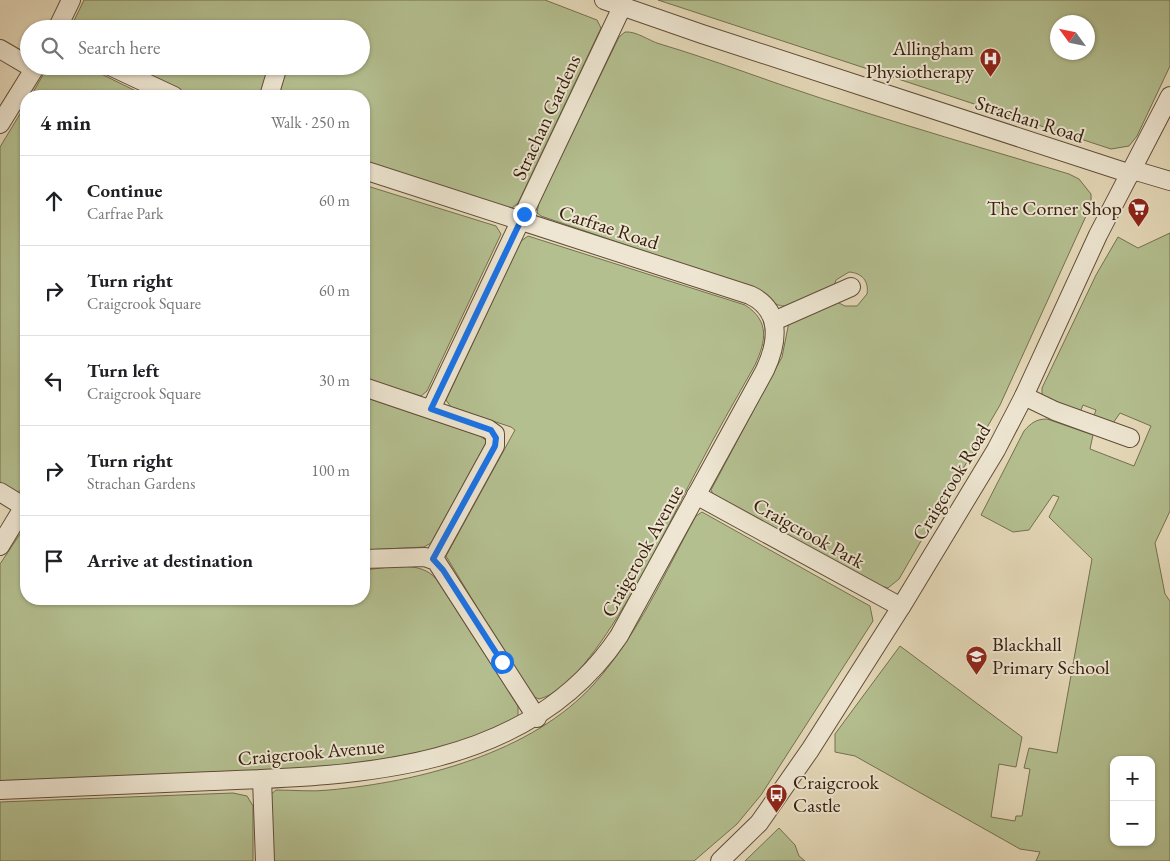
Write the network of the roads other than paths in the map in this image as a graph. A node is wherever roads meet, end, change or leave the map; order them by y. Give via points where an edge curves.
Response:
1 (71, 0) edge
2 (604, 0) edge
3 (622, 7) junction
4 (61, 20) edge
5 (0, 49) edge
6 (20, 60) edge
7 (28, 75) edge
8 (129, 75) edge
9 (275, 75) edge
10 (161, 90) edge
11 (271, 90) edge
12 (1170, 96) edge
13 (0, 124) edge
14 (370, 172) edge
15 (1132, 172) junction
16 (1170, 181) edge
17 (521, 221) junction
18 (851, 287) dead end
19 (774, 321) junction
20 (370, 389) edge
21 (1024, 396) junction
22 (431, 409) junction
23 (1130, 438) dead end
24 (0, 492) edge
25 (696, 495) junction
26 (20, 503) edge
27 (20, 515) edge
28 (0, 546) edge
29 (370, 559) edge
30 (433, 559) junction
31 (901, 607) junction
32 (537, 718) junction
33 (262, 779) junction
34 (0, 790) edge
35 (265, 861) edge
36 (720, 861) edge

1 - 4 street
2 - 3 street, Strachan Road
3 - 15 street, Strachan Road
3 - 17 street, Strachan Gardens
5 - 6 street
7 - 13 street
8 - 10 street
9 - 11 street
12 - 15 street, Craigcrook Road
14 - 17 street, Carfrae Road
15 - 16 street, Strachan Road
15 - 21 street, Craigcrook Road via 1098,235
17 - 19 street, Carfrae Road via 750,295 766,306
17 - 22 street, Strachan Gardens
18 - 19 street
19 - 25 street, Craigcrook Avenue via 774,346 766,370
20 - 22 street
21 - 23 street via 1055,411
21 - 31 street, Craigcrook Road via 996,450
22 - 30 street via 491,430 497,441
24 - 26 street
25 - 31 street, Craigcrook Park
25 - 32 street, Craigcrook Avenue via 612,648 582,683
27 - 28 street
29 - 30 street
30 - 32 street
31 - 36 street, Craigcrook Road via 769,811
32 - 33 street, Craigcrook Avenue via 466,748 410,763 343,774
33 - 34 street, Craigcrook Avenue
33 - 35 street

